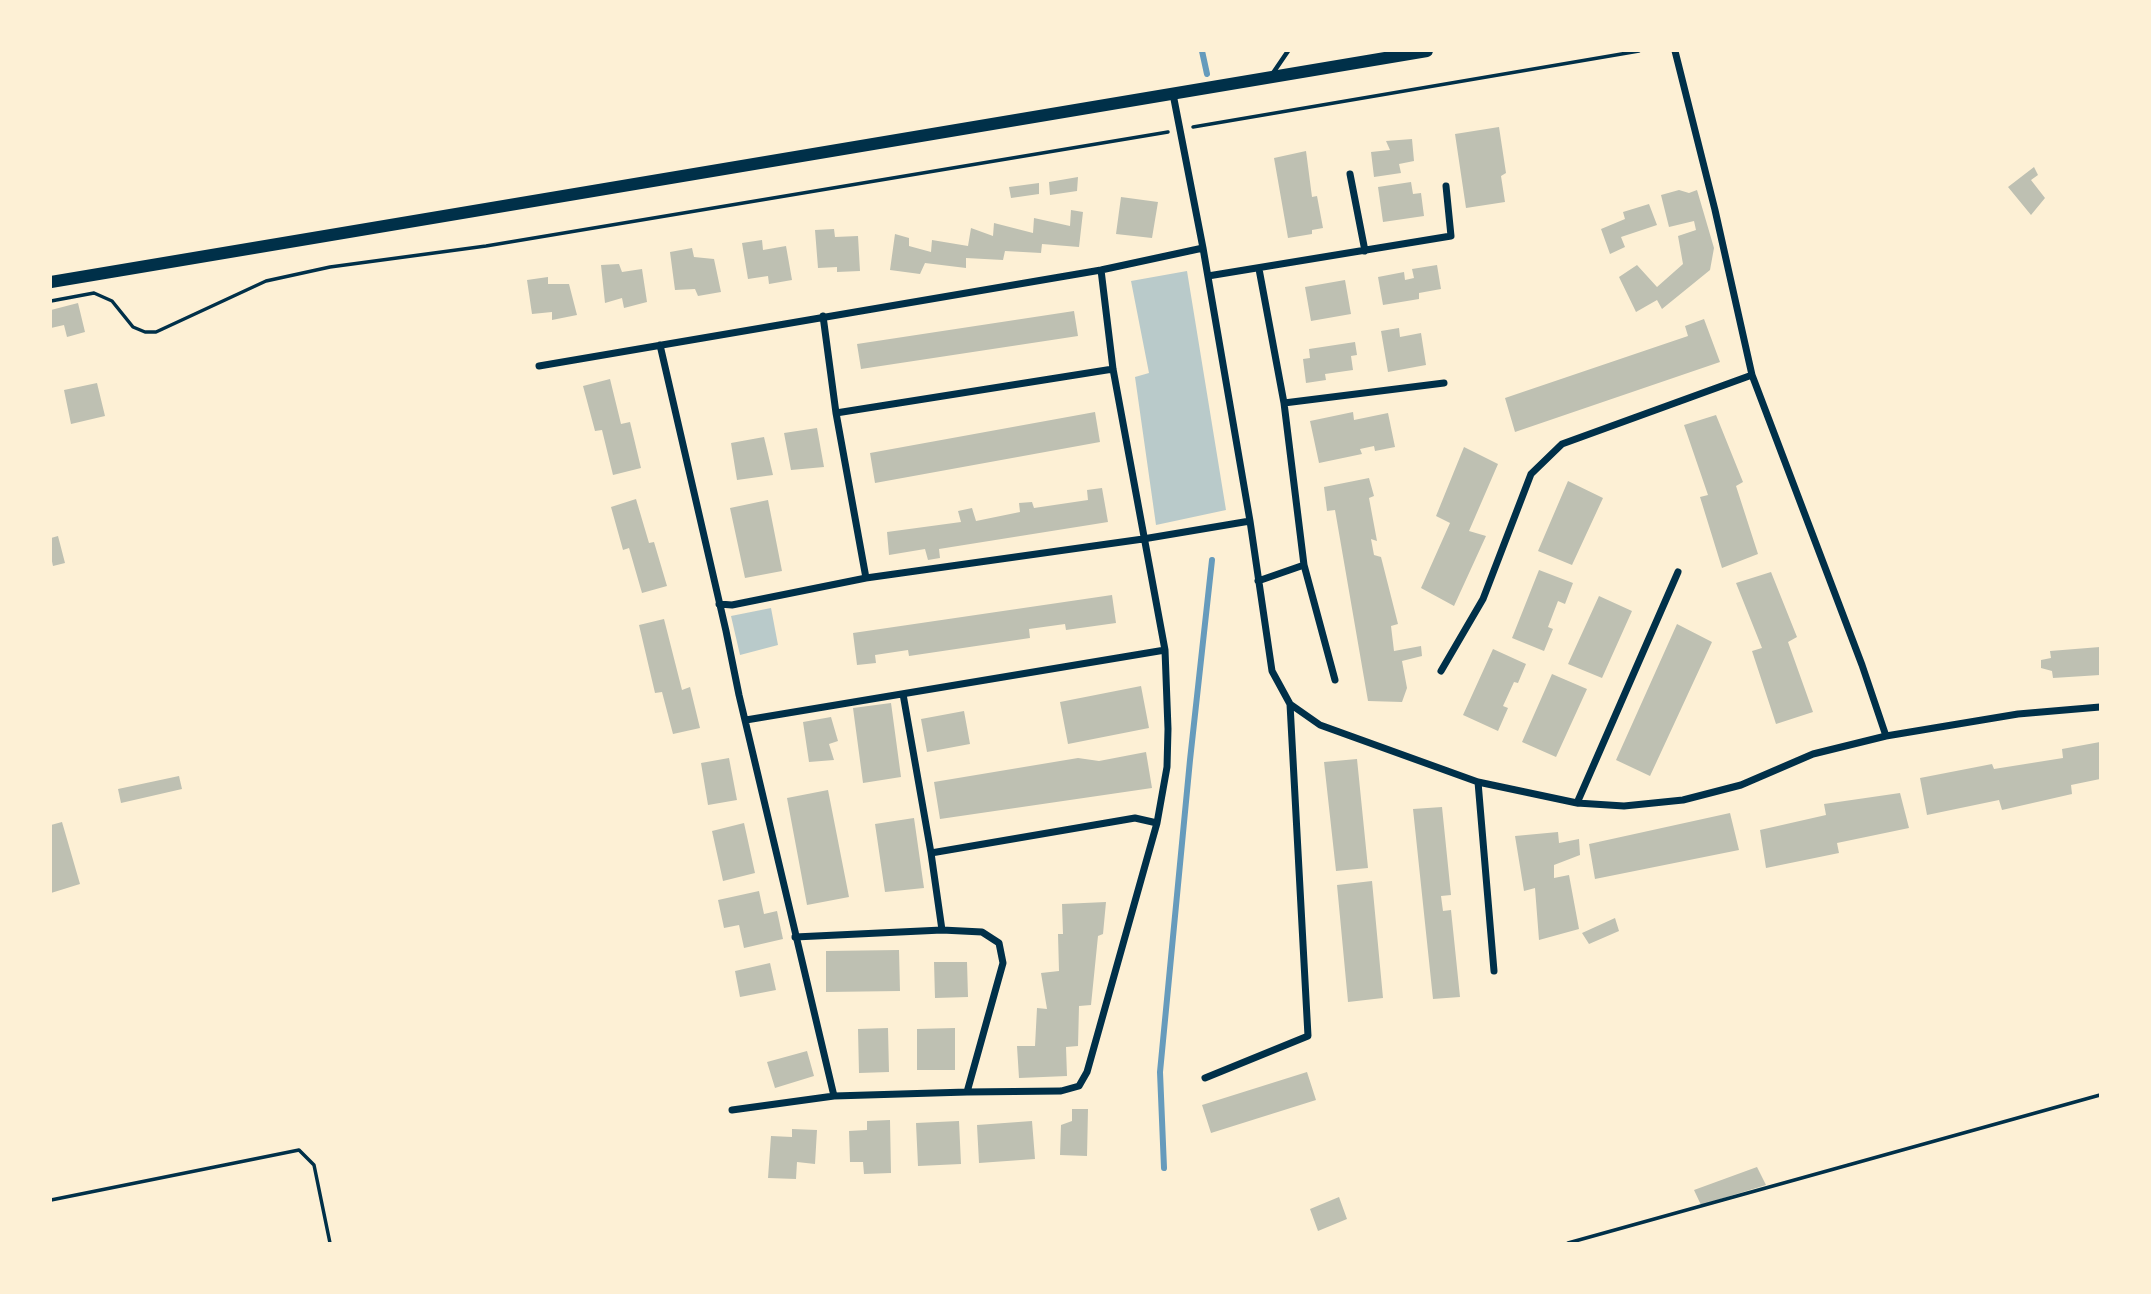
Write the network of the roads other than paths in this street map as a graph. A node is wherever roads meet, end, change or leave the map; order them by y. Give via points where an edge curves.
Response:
1 (1288, 51) edge
2 (1427, 51) edge
3 (1675, 51) edge
4 (1409, 52) edge
5 (1271, 77) junction
6 (1173, 94) junction
7 (1350, 174) dead end
8 (1446, 186) dead end
9 (1203, 248) junction
10 (1364, 251) junction
11 (1259, 269) junction
12 (1101, 270) junction
13 (1208, 276) junction
14 (51, 282) edge
15 (823, 316) junction
16 (660, 345) junction
17 (540, 366) dead end
18 (1113, 369) junction
19 (1752, 375) junction
20 (1444, 383) dead end
21 (1284, 403) junction
22 (836, 413) junction
23 (1250, 521) junction
24 (1143, 539) junction
25 (1304, 565) junction
26 (1678, 572) dead end
27 (866, 578) junction
28 (1258, 581) junction
29 (719, 604) junction
30 (1165, 650) junction
31 (1441, 671) dead end
32 (1335, 680) dead end
33 (903, 694) junction
34 (1290, 704) junction
35 (2100, 707) edge
36 (746, 720) junction
37 (1886, 736) junction
38 (1478, 782) junction
39 (1577, 803) junction
40 (1157, 823) junction
41 (930, 853) junction
42 (942, 930) junction
43 (795, 937) junction
44 (1494, 971) dead end
45 (1205, 1078) dead end
46 (967, 1092) junction
47 (834, 1096) junction
48 (732, 1110) dead end

1 - 5 lane
2 - 4 main road
3 - 19 street
4 - 5 main road
5 - 6 main road
6 - 9 street
6 - 14 main road
7 - 10 street
8 - 10 street via 1451,236
9 - 12 street
9 - 13 street
10 - 11 street
11 - 13 street
11 - 21 street
12 - 15 street
12 - 18 street
13 - 23 street
15 - 16 street
15 - 22 street
16 - 17 street
16 - 29 street
18 - 22 street
18 - 24 street
19 - 31 street via 1562,444 1531,474 1483,599
19 - 37 street
20 - 21 street
21 - 25 street
22 - 27 street
23 - 24 street
23 - 28 street
24 - 27 street
24 - 30 street
25 - 28 street
25 - 32 street
26 - 39 street
27 - 29 street
28 - 34 street via 1272,671
29 - 36 street
30 - 33 street
30 - 40 street via 1167,767
33 - 36 street
33 - 41 street
34 - 38 street via 1320,725
34 - 45 street via 1308,1036
35 - 37 street via 2018,714
36 - 43 street
37 - 39 street via 1813,754 1741,785 1684,800 1624,806
38 - 39 street
38 - 44 street
40 - 41 street via 1135,818
40 - 46 street via 1087,1072 1079,1086 1061,1091
41 - 42 street
42 - 43 street
42 - 46 street via 982,932 999,943 1003,962
43 - 47 street
46 - 47 street
47 - 48 street

